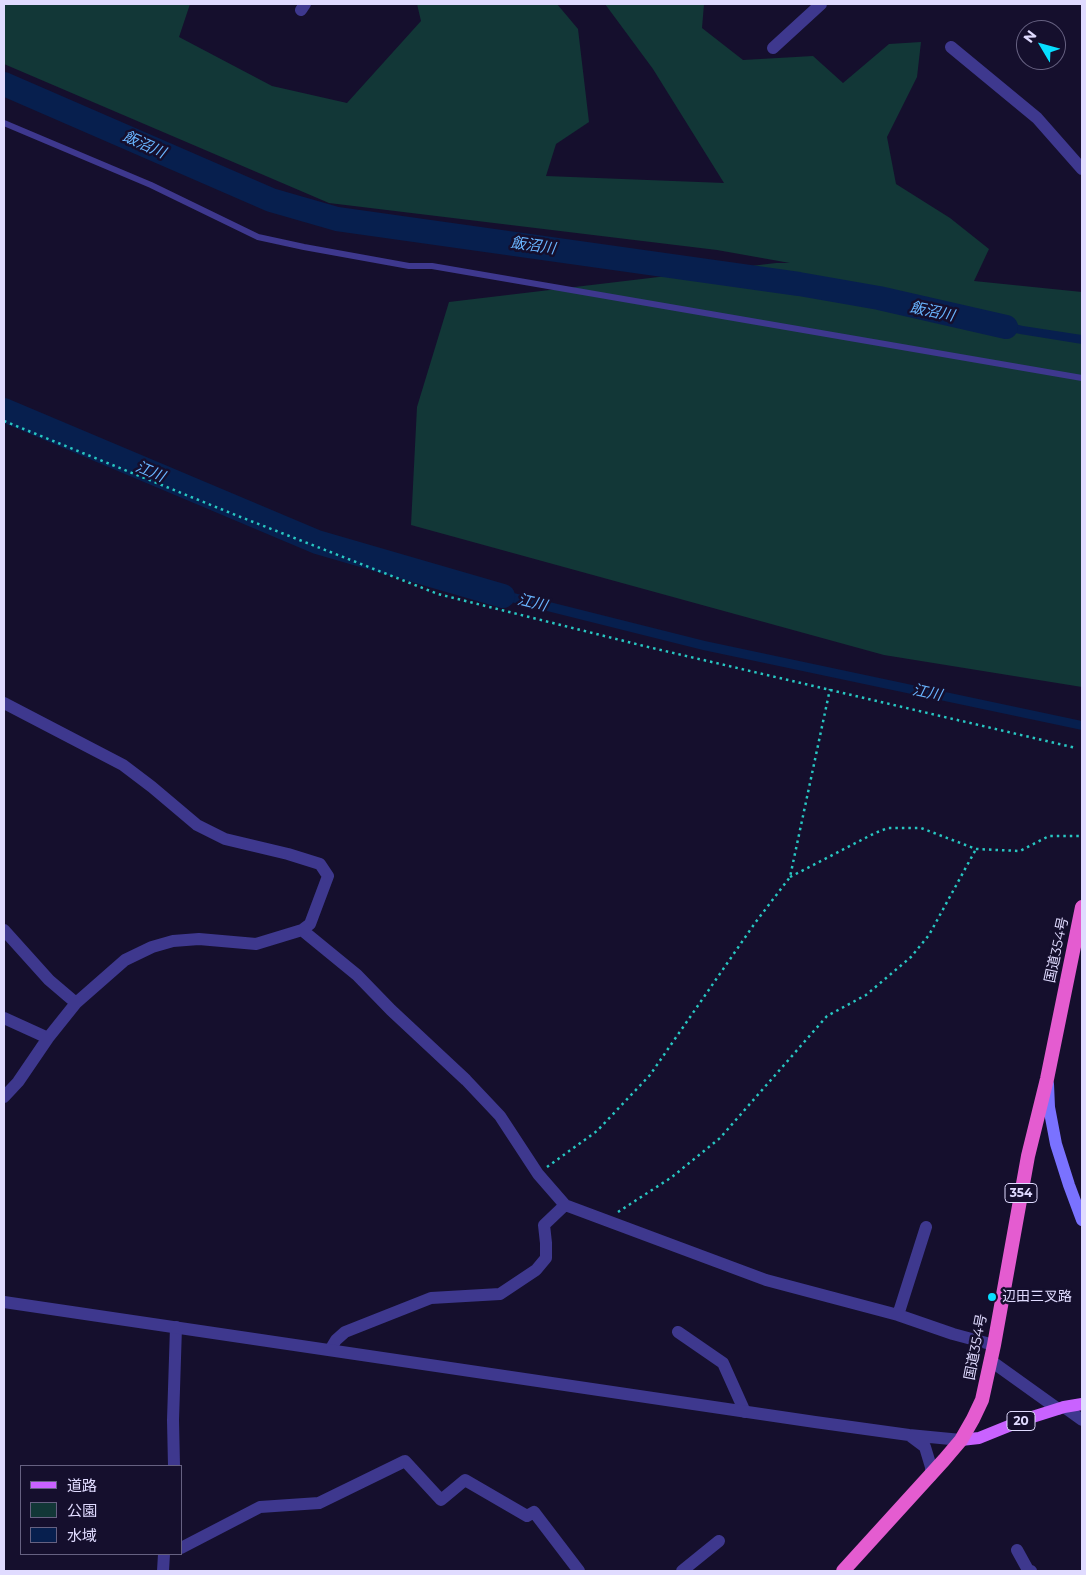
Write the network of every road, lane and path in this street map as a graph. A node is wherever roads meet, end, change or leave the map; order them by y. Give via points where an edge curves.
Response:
1 (821, 4) edge
2 (952, 47) dead end
3 (773, 48) dead end
4 (4, 123) edge
5 (1082, 169) edge
6 (1082, 378) edge
7 (4, 422) edge
8 (830, 689) junction
9 (4, 703) edge
10 (1076, 748) dead end
11 (1082, 836) edge
12 (976, 849) junction
13 (790, 877) junction
14 (1082, 907) edge
15 (4, 930) edge
16 (302, 930) junction
17 (76, 1003) junction
18 (4, 1018) edge
19 (48, 1038) junction
20 (1047, 1079) junction
21 (4, 1097) edge
22 (538, 1174) junction
23 (565, 1205) junction
24 (606, 1220) junction
25 (1082, 1220) edge
26 (926, 1227) dead end
27 (4, 1302) edge
28 (898, 1315) junction
29 (176, 1327) junction
30 (678, 1332) dead end
31 (994, 1345) junction
32 (330, 1350) junction
33 (991, 1361) junction
34 (1082, 1404) edge
35 (1061, 1408) junction
36 (745, 1412) junction
37 (1082, 1420) edge
38 (909, 1435) junction
39 (961, 1440) junction
40 (174, 1465) edge
41 (931, 1476) junction
42 (719, 1541) dead end
43 (182, 1547) edge
44 (1017, 1550) dead end
45 (166, 1555) edge
46 (163, 1571) edge
47 (578, 1571) edge
48 (682, 1571) edge
49 (843, 1571) edge
50 (1031, 1571) edge

1 - 3 street
2 - 5 street via 1037,118
4 - 6 lane via 151,185 258,237 304,248 419,267 432,266
7 - 8 path via 438,594
8 - 10 path
8 - 13 path
9 - 16 street via 123,765 197,825 225,839 320,864 328,876 310,924
11 - 12 path via 1049,836 1020,851
12 - 13 path via 921,828 888,828
12 - 24 path via 929,935 911,957 866,995 827,1016 720,1138 672,1177
13 - 22 path via 650,1075 597,1130
14 - 20 highway, 国道354号 / 354
15 - 17 street via 49,980
16 - 17 street via 256,944 199,938 152,947 125,960
16 - 22 street via 357,975 466,1080 500,1116
17 - 19 street
18 - 19 street
19 - 21 street
20 - 25 main road via 1056,1144
20 - 31 highway, 国道354号 / 354 via 1028,1156
22 - 23 street
23 - 24 street
23 - 32 street via 544,1224 546,1258 536,1270 500,1294 432,1298 345,1332
24 - 28 street via 766,1280
26 - 28 street
27 - 29 street
28 - 31 street
29 - 32 street
29 - 40 street
30 - 36 street via 723,1363
31 - 33 highway, 国道354号 / 354
32 - 36 street
33 - 35 street
33 - 39 highway, 国道354号 / 354 via 982,1400
34 - 35 main road, 20
35 - 37 street
35 - 39 main road, 20 via 979,1438
36 - 38 street
38 - 39 street
38 - 41 street via 925,1447
39 - 41 highway, 国道354号 / 354
41 - 49 highway, 国道354号 / 354
42 - 48 street
43 - 47 street via 260,1506 319,1504 405,1461 441,1500 466,1480 527,1516 534,1512
44 - 50 street
45 - 46 street

